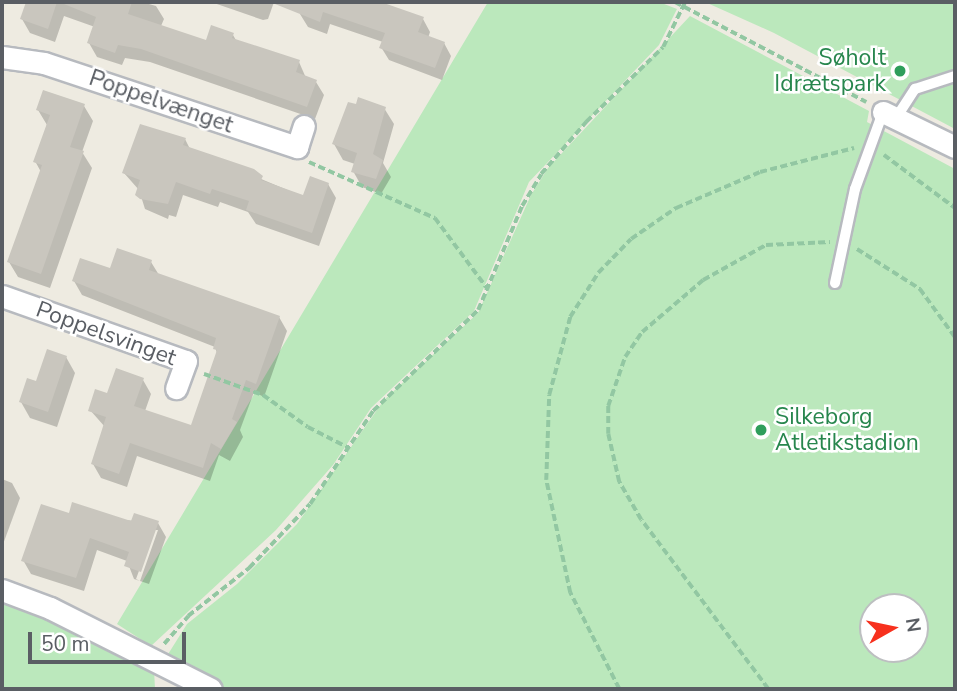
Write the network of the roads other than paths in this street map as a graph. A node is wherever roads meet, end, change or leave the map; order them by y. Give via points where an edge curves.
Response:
1 (2, 57) edge
2 (955, 76) edge
3 (889, 114) junction
4 (304, 126) dead end
5 (955, 147) edge
6 (835, 283) dead end
7 (2, 296) edge
8 (176, 387) dead end
9 (2, 590) edge
10 (211, 689) edge

1 - 4 street, Poppelvænget via 44,63 297,147
2 - 3 lane via 915,89
3 - 5 street
3 - 6 lane via 868,147
7 - 8 street, Poppelsvinget via 186,361
9 - 10 street via 50,608

